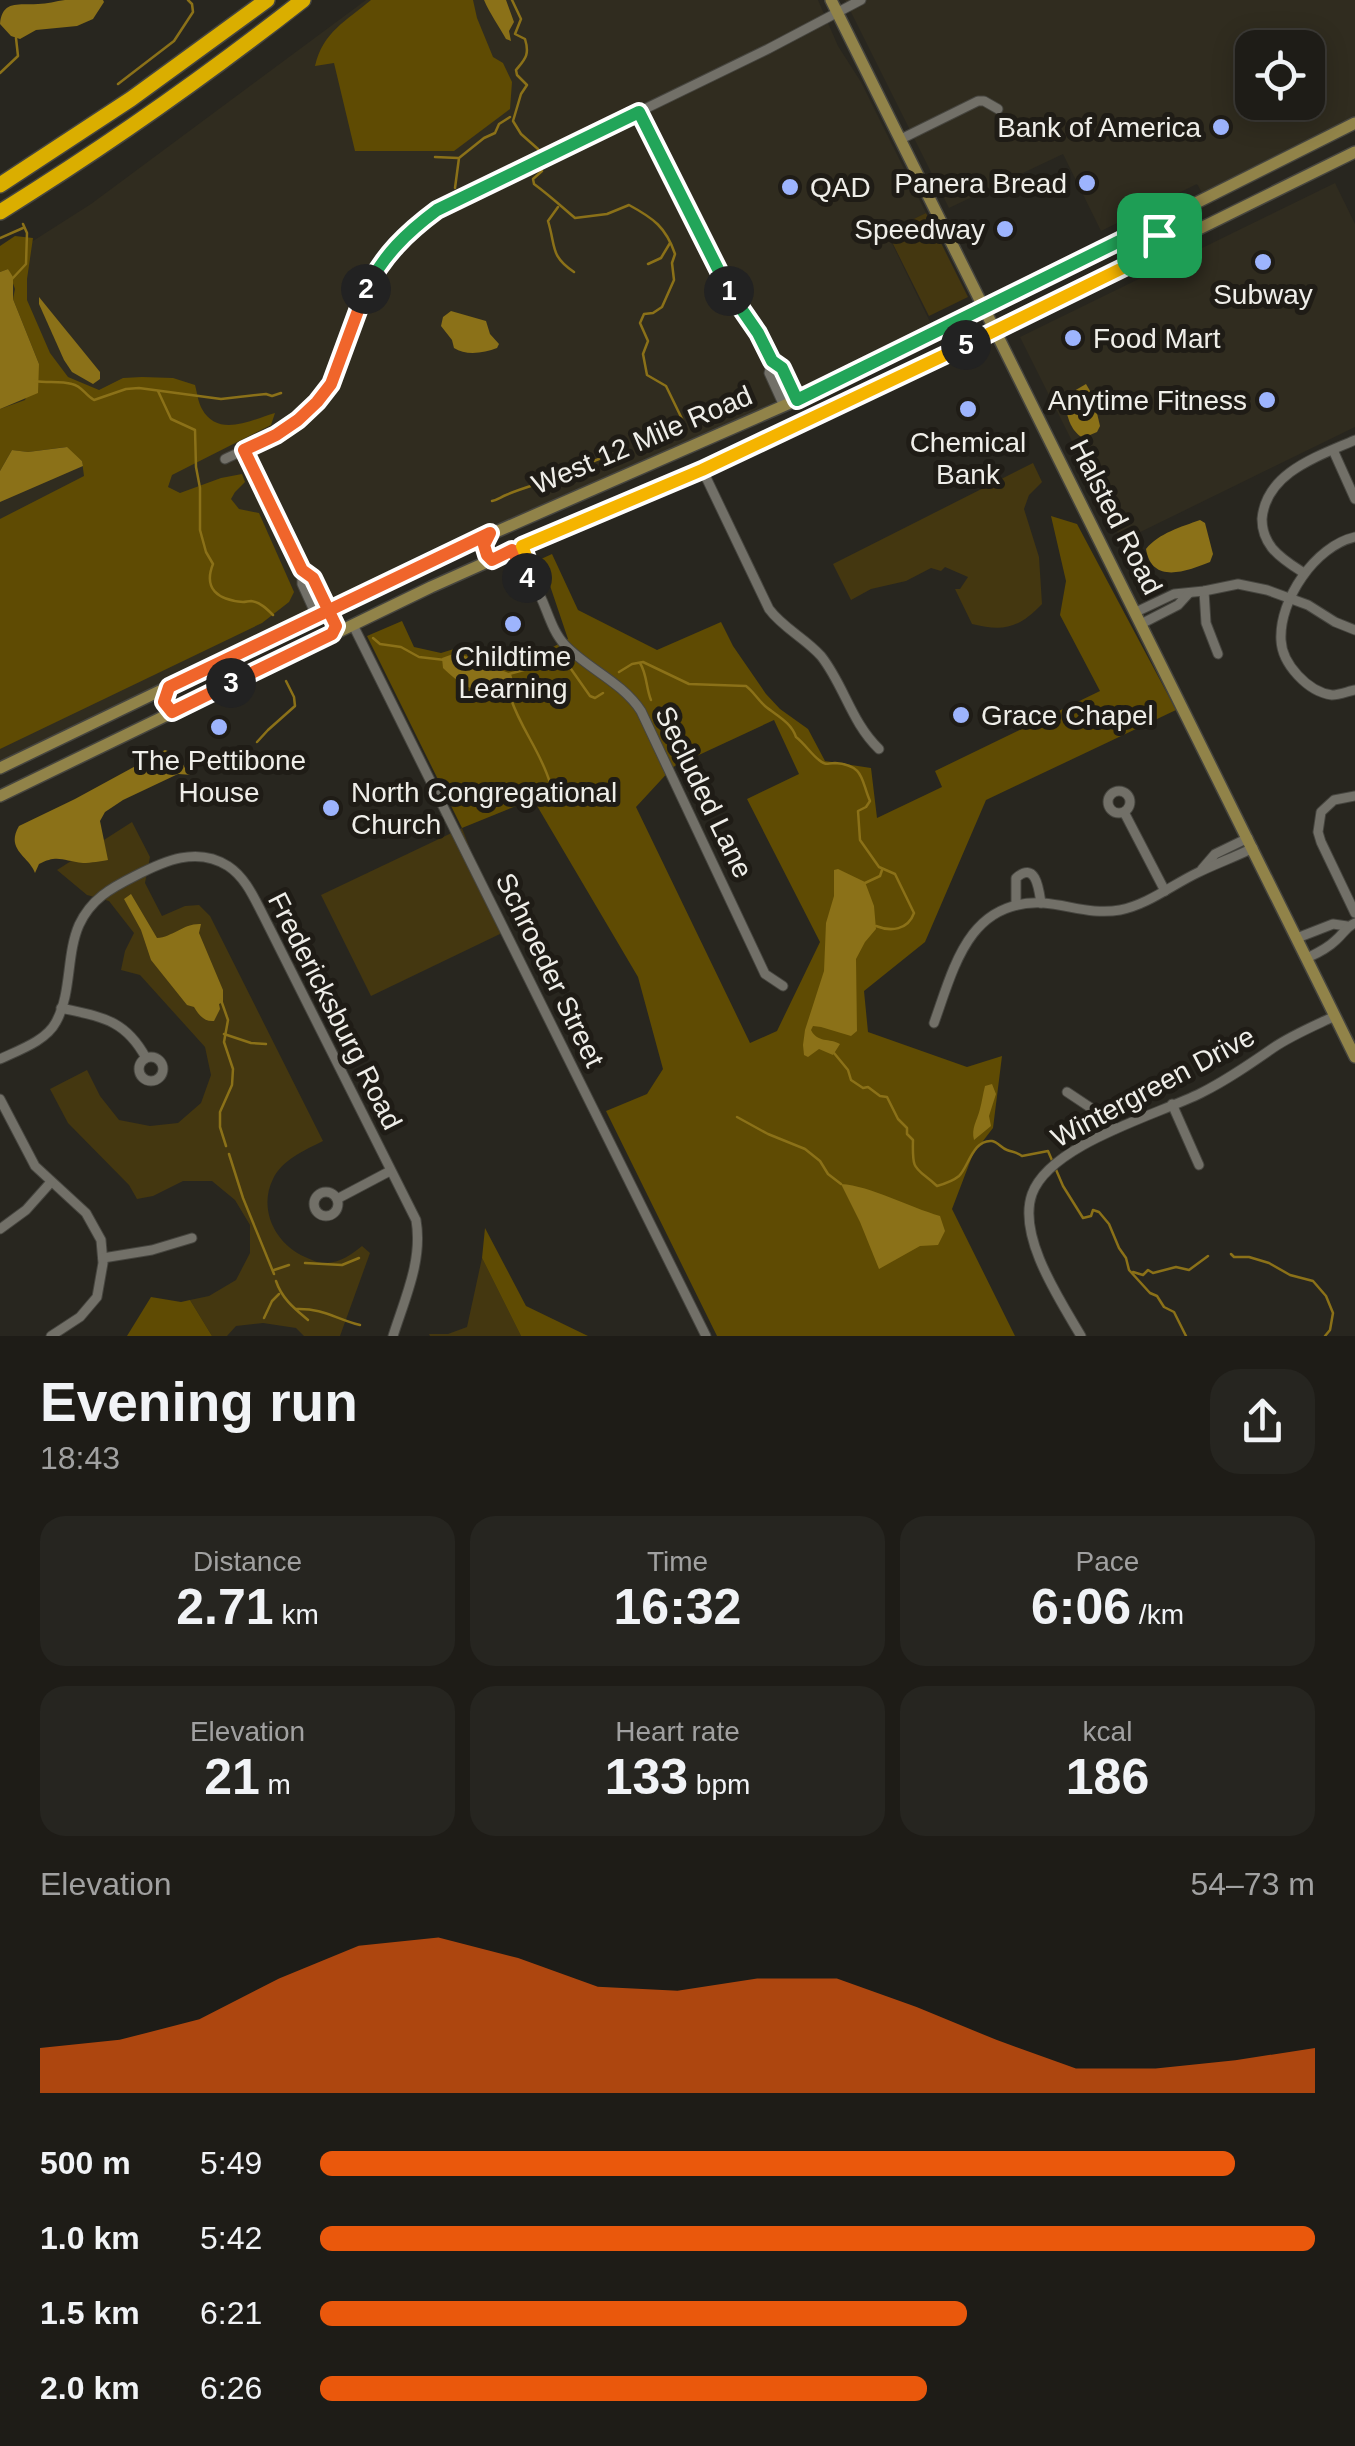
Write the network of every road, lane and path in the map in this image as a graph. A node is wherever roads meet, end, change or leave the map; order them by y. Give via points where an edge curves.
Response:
1 (267, 0) edge
2 (304, 0) edge
3 (861, 0) edge
4 (834, 6) edge
5 (998, 109) dead end
6 (639, 112) junction
7 (1354, 124) edge
8 (901, 139) junction
9 (1355, 152) edge
10 (0, 185) edge
11 (1202, 201) junction
12 (0, 212) edge
13 (1202, 228) junction
14 (1144, 229) junction
15 (1155, 252) junction
16 (1023, 290) junction
17 (984, 308) junction
18 (1029, 314) junction
19 (951, 325) junction
20 (994, 331) junction
21 (950, 353) junction
22 (852, 373) junction
23 (848, 402) junction
24 (791, 403) junction
25 (1355, 440) edge
26 (700, 442) junction
27 (244, 450) junction
28 (1333, 450) junction
29 (226, 459) dead end
30 (702, 470) junction
31 (1355, 498) edge
32 (490, 533) junction
33 (1355, 537) edge
34 (517, 548) junction
35 (492, 560) junction
36 (425, 563) junction
37 (302, 570) junction
38 (1304, 573) junction
39 (431, 588) junction
40 (1204, 592) junction
41 (1290, 598) junction
42 (329, 608) junction
43 (316, 615) junction
44 (1138, 618) junction
45 (353, 624) junction
46 (1355, 630) edge
47 (332, 634) junction
48 (1218, 654) dead end
49 (169, 687) junction
50 (1355, 690) edge
51 (172, 712) junction
52 (878, 750) dead end
53 (0, 768) edge
54 (0, 796) edge
55 (1355, 796) edge
56 (1124, 812) dead end
57 (1251, 843) junction
58 (1165, 890) junction
59 (1042, 903) junction
60 (1016, 905) junction
61 (1355, 913) edge
62 (1351, 924) edge
63 (1298, 938) junction
64 (1307, 958) junction
65 (783, 986) dead end
66 (61, 1008) junction
67 (1335, 1016) junction
68 (934, 1023) dead end
69 (146, 1058) dead end
70 (1355, 1058) edge
71 (0, 1059) edge
72 (1067, 1092) dead end
73 (0, 1099) edge
74 (1172, 1104) junction
75 (1115, 1129) junction
76 (1200, 1165) dead end
77 (390, 1172) junction
78 (51, 1182) junction
79 (337, 1199) dead end
80 (0, 1229) edge
81 (192, 1238) dead end
82 (103, 1258) junction
83 (51, 1336) edge
84 (393, 1336) edge
85 (706, 1336) edge
86 (1081, 1336) edge

1 - 10 highway
2 - 12 highway
3 - 4 street
4 - 6 street via 768,50
4 - 8 main road, Halsted Road
5 - 8 street via 978,101
6 - 24 street via 722,280 782,368
6 - 27 street via 437,210 408,231 366,290 331,384 298,420
7 - 11 main road, West 12 Mile Road
8 - 17 main road, Halsted Road
9 - 13 main road, West 12 Mile Road
11 - 13 main road
11 - 14 main road, West 12 Mile Road
13 - 15 main road, West 12 Mile Road
14 - 15 main road via 1159,235
14 - 16 main road, West 12 Mile Road
15 - 18 main road, West 12 Mile Road
16 - 17 main road, West 12 Mile Road
16 - 18 main road
17 - 19 main road, West 12 Mile Road
17 - 20 main road, Halsted Road
18 - 20 main road, West 12 Mile Road
19 - 21 main road via 962,338
19 - 22 main road, West 12 Mile Road
20 - 21 main road, West 12 Mile Road
20 - 44 main road, Halsted Road
21 - 23 main road, West 12 Mile Road
22 - 23 main road via 843,390
22 - 24 main road, West 12 Mile Road
23 - 30 main road, West 12 Mile Road
24 - 26 main road, West 12 Mile Road
25 - 28 street
26 - 30 main road via 717,447
26 - 32 main road, West 12 Mile Road
27 - 29 street
27 - 37 street
28 - 31 street
28 - 38 street via 1279,481 1265,502 1265,537
30 - 34 main road, West 12 Mile Road
30 - 52 street via 769,609 824,660
32 - 35 main road via 484,545
32 - 36 main road, West 12 Mile Road
33 - 38 street via 1324,552
34 - 35 main road, West 12 Mile Road
34 - 65 street, Secluded Lane via 521,568 562,642 641,711 765,974
35 - 39 main road, West 12 Mile Road
36 - 39 main road via 438,562 442,571
36 - 42 main road, West 12 Mile Road
37 - 42 street
37 - 43 street
38 - 41 street
39 - 45 main road, West 12 Mile Road
40 - 41 street via 1238,584
40 - 44 street via 1174,594
40 - 48 street
41 - 46 street
41 - 50 street via 1281,640 1295,672 1332,695
42 - 43 main road, West 12 Mile Road
42 - 47 main road
43 - 49 main road, West 12 Mile Road
44 - 57 main road, Halsted Road
45 - 47 main road, West 12 Mile Road
45 - 85 street, Schroeder Street
47 - 51 main road, West 12 Mile Road
49 - 51 main road via 164,702
49 - 53 main road, West 12 Mile Road
51 - 54 main road, West 12 Mile Road
55 - 61 street via 1334,800 1321,812 1318,832
56 - 58 street
57 - 58 street via 1215,854 1200,872
57 - 63 main road, Halsted Road
58 - 59 street via 1119,910
59 - 60 street
59 - 60 street via 1038,881 1022,873
60 - 68 street via 987,917 965,942
62 - 63 street
62 - 64 street
63 - 64 main road, Halsted Road
64 - 67 main road, Halsted Road
66 - 69 street via 110,1020
66 - 71 street, Fredericksburg Road via 45,1036
66 - 77 street, Fredericksburg Road via 77,928 106,891 180,856 226,865 244,879 264,916
67 - 70 main road, Halsted Road
67 - 74 street, Wintergreen Drive
72 - 75 street
73 - 78 street via 35,1166
74 - 75 street, Wintergreen Drive
74 - 76 street
75 - 86 street, Wintergreen Drive via 1052,1167 1032,1194 1034,1248
77 - 79 street
77 - 84 street, Fredericksburg Road via 416,1220 419,1240
78 - 80 street
78 - 82 street via 86,1213 102,1240
81 - 82 street
82 - 83 street via 97,1296 80,1318

